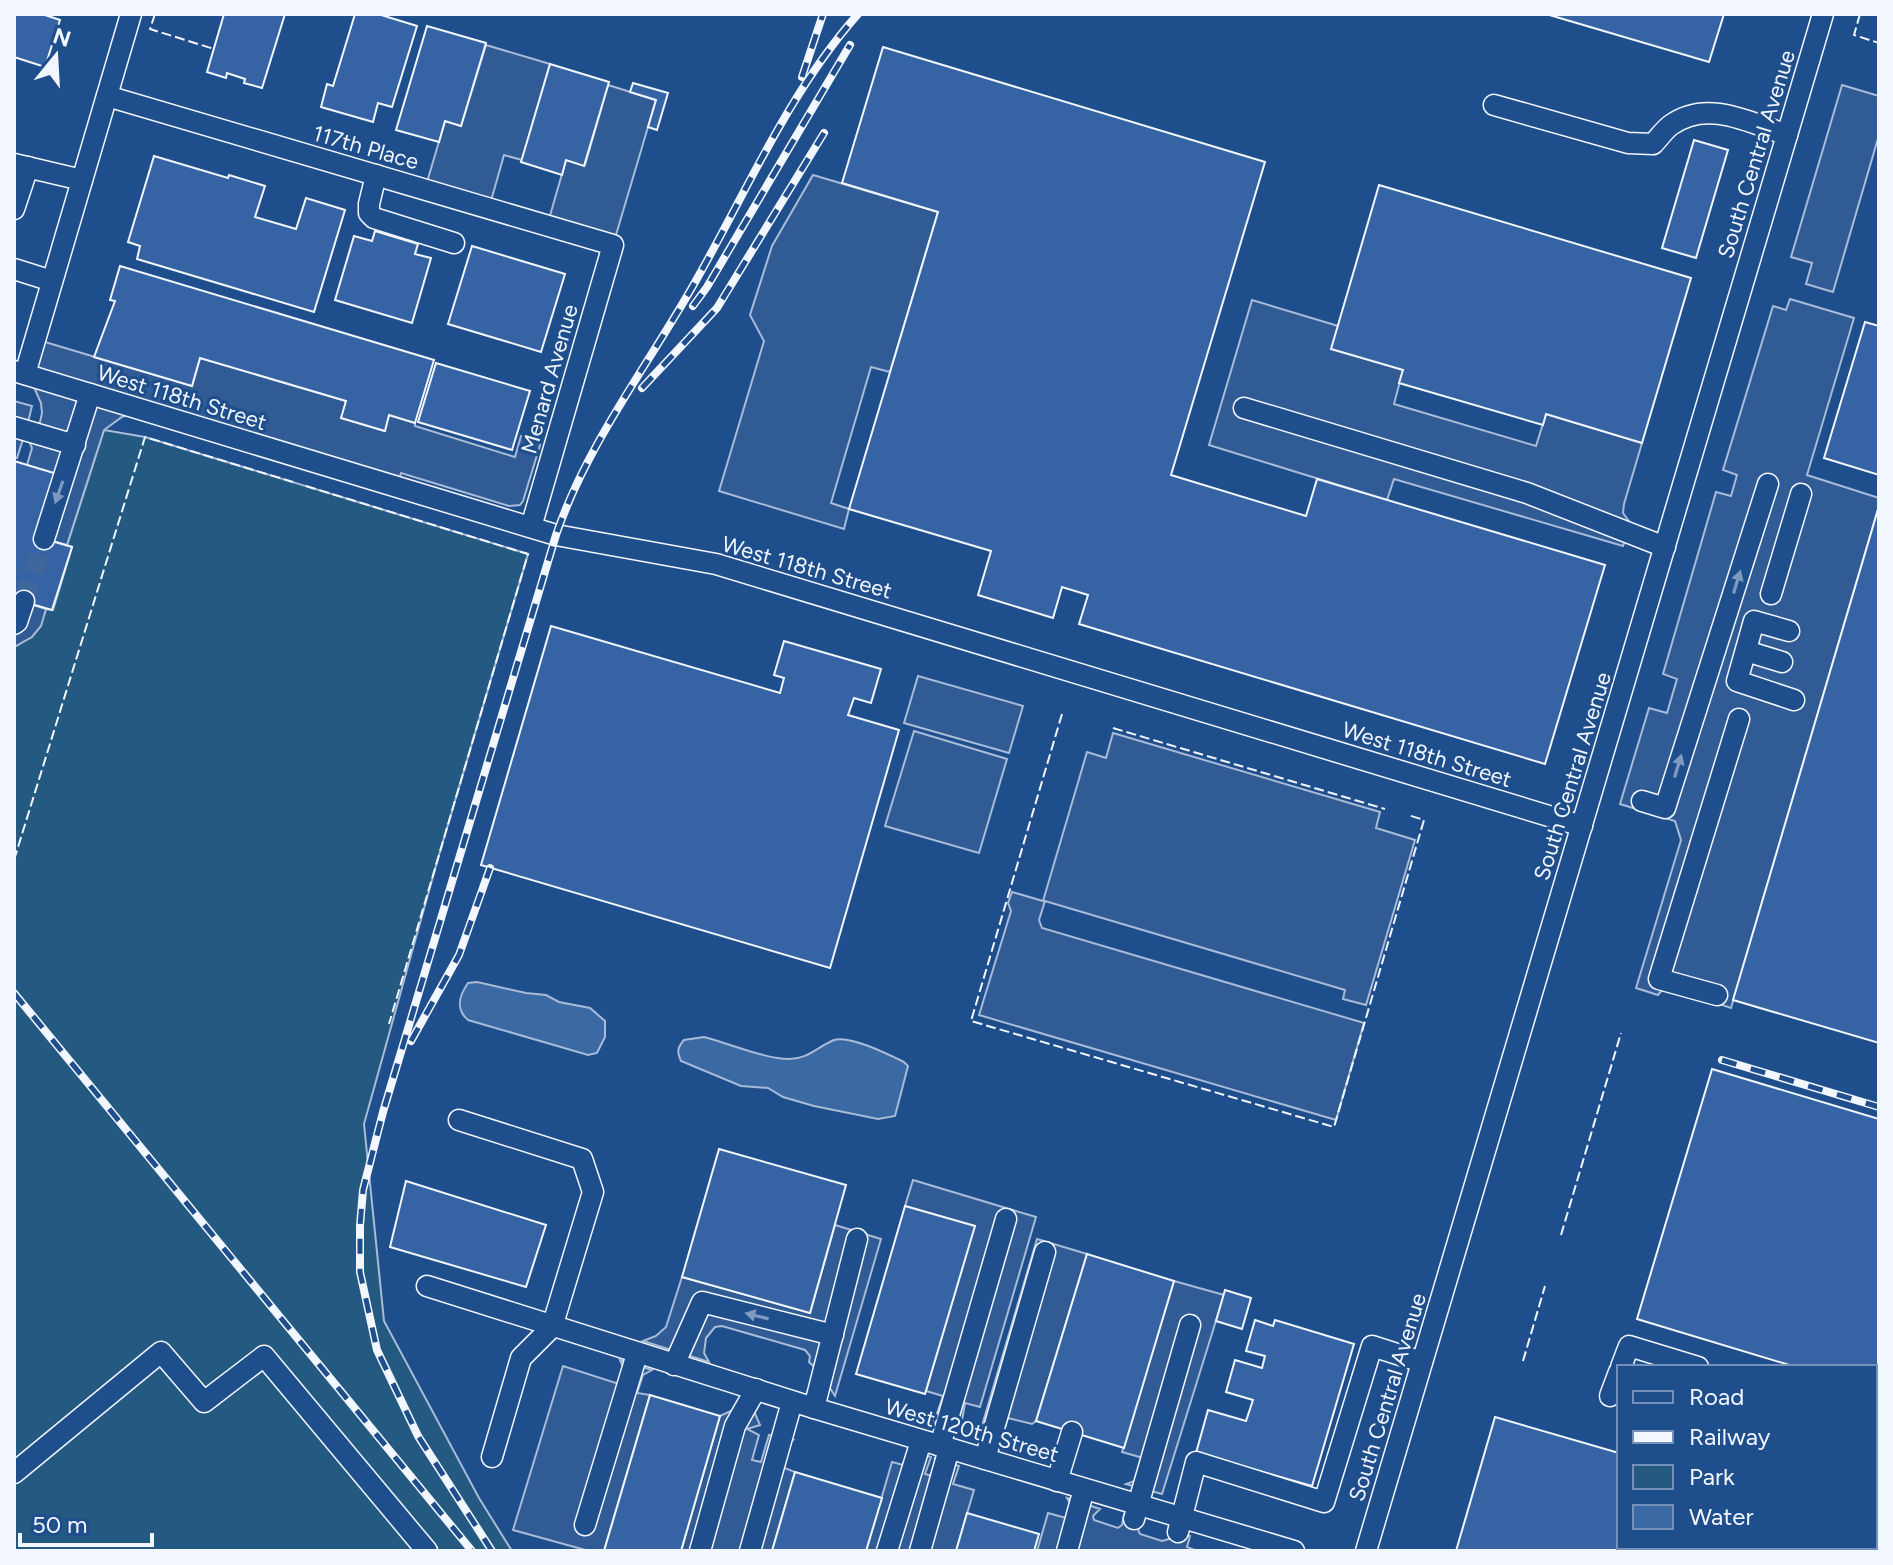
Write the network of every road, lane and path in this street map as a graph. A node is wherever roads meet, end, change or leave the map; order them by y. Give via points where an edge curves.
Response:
1 (131, 14) edge
2 (1823, 14) edge
3 (107, 96) junction
4 (1494, 105) dead end
5 (1787, 135) junction
6 (21, 166) edge
7 (376, 175) junction
8 (82, 180) junction
9 (14, 209) edge
10 (454, 243) dead end
11 (613, 245) joint
12 (14, 269) edge
13 (52, 281) junction
14 (20, 372) edge
15 (90, 394) junction
16 (1244, 408) dead end
17 (14, 427) edge
18 (75, 445) junction
19 (1768, 484) dead end
20 (1801, 494) dead end
21 (531, 527) junction
22 (44, 539) tunnel mouth
23 (1665, 547) junction
24 (1771, 594) dead end
25 (24, 601) tunnel mouth
26 (14, 624) edge
27 (1789, 631) dead end
28 (1714, 656) junction
29 (1744, 658) junction
30 (1782, 662) dead end
31 (1794, 700) dead end
32 (1739, 719) dead end
33 (1642, 801) dead end
34 (1582, 826) junction
35 (1717, 995) dead end
36 (459, 1120) dead end
37 (1006, 1219) dead end
38 (857, 1239) dead end
39 (1045, 1252) dead end
40 (427, 1286) dead end
41 (1190, 1325) dead end
42 (552, 1327) junction
43 (833, 1335) junction
44 (637, 1354) junction
45 (676, 1359) junction
46 (1422, 1362) junction
47 (1622, 1365) edge
48 (1691, 1365) edge
49 (1617, 1378) edge
50 (756, 1389) junction
51 (1610, 1396) dead end
52 (792, 1402) junction
53 (814, 1408) junction
54 (1072, 1432) dead end
55 (937, 1445) junction
56 (492, 1457) dead end
57 (985, 1459) junction
58 (14, 1473) edge
59 (1057, 1481) junction
60 (1084, 1489) junction
61 (1136, 1512) junction
62 (585, 1525) dead end
63 (1180, 1525) junction
64 (427, 1551) edge
65 (700, 1551) edge
66 (750, 1551) edge
67 (887, 1551) edge
68 (920, 1551) edge
69 (1067, 1551) edge
70 (1294, 1551) edge
71 (1366, 1551) edge

1 - 3 street
2 - 5 street, South Central Avenue
3 - 7 street, 117th Place
3 - 8 street
4 - 5 street via 1628,143 1653,144 1668,127 1703,112
5 - 23 street, South Central Avenue
6 - 8 street
6 - 9 street
7 - 10 street via 369,204 374,218
7 - 11 street, 117th Place
8 - 13 street
11 - 21 street, Menard Avenue
12 - 13 street
13 - 14 street
14 - 15 street, West 118th Street
15 - 18 street
15 - 21 street, West 118th Street
16 - 23 street via 1527,493
17 - 18 street
18 -> 22 street
28 -> 19 street
20 - 24 street
21 - 34 street, West 118th Street via 716,564
23 - 34 street, South Central Avenue
25 - 26 street
27 - 29 street via 1754,621
28 - 29 street
33 -> 28 street via 1665,808
29 - 30 street
29 - 31 street via 1737,681
32 - 35 street via 1659,979
34 - 46 street, South Central Avenue
36 - 42 street via 582,1159 593,1192
37 - 55 street
38 - 43 street
39 - 57 street
40 - 42 street, West 120th Street
41 - 61 street
42 - 44 street, West 120th Street
42 - 56 street via 521,1358
43 -> 45 street via 702,1302
43 - 53 street
44 - 45 street, West 120th Street
44 - 62 street
45 - 50 street, West 120th Street
46 - 63 street via 1372,1346 1324,1502 1196,1462
46 - 71 street, South Central Avenue
47 - 48 street via 1629,1346
49 - 51 street
50 - 52 street, West 120th Street
50 - 65 street via 735,1426
52 - 53 street, West 120th Street
52 - 66 street
53 - 55 street, West 120th Street
54 - 59 street
55 - 57 street, West 120th Street
55 - 67 street
55 - 68 street
57 - 59 street, West 120th Street
58 - 64 street via 161,1352 204,1402 264,1356
59 - 60 street, West 120th Street
60 - 61 street, West 120th Street
60 - 69 street
61 - 63 street, West 120th Street
63 - 70 street, West 120th Street

